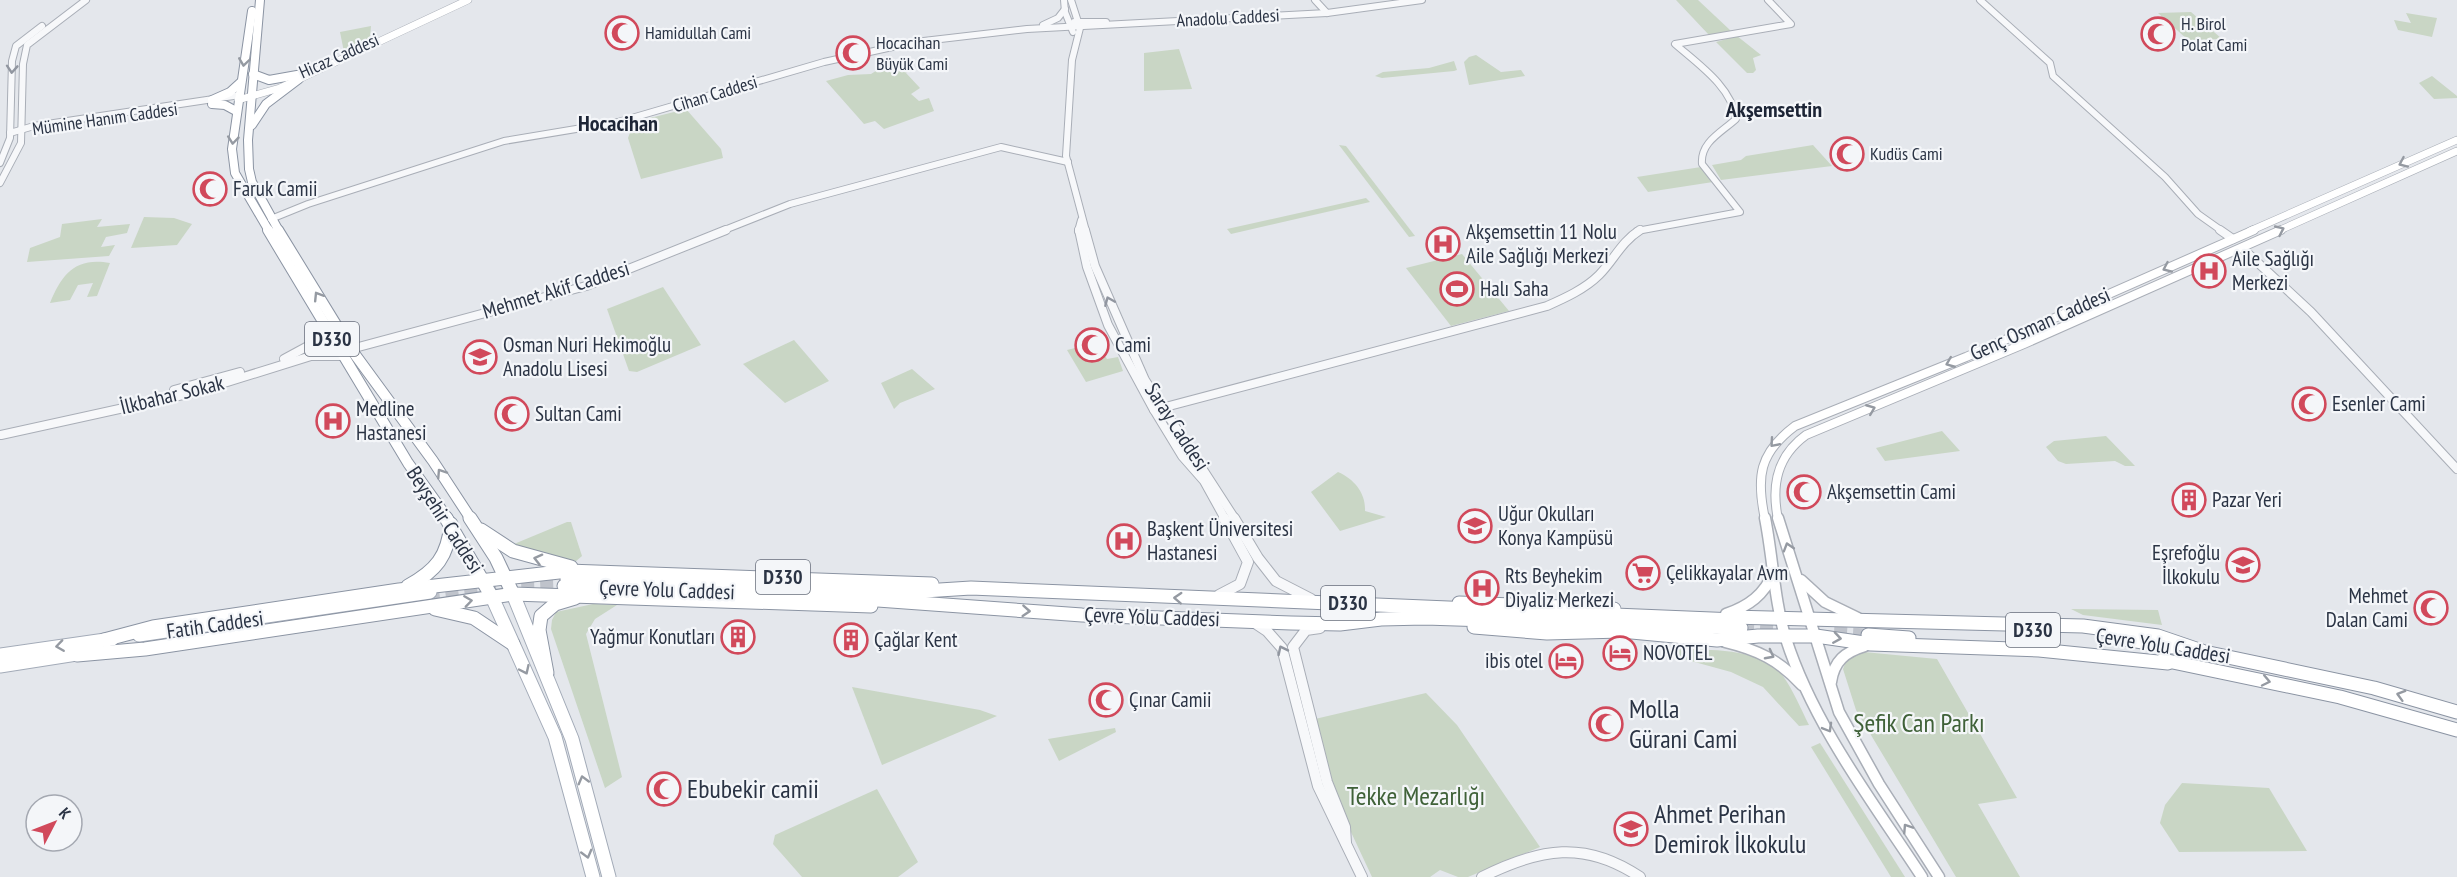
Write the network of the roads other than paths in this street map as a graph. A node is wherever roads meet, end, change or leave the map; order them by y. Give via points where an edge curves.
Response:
1 (77, 0) edge
2 (86, 0) edge
3 (253, 0) edge
4 (260, 0) edge
5 (461, 0) edge
6 (468, 0) edge
7 (1064, 0) edge
8 (1315, 0) edge
9 (1422, 0) edge
10 (1768, 0) edge
11 (1980, 0) edge
12 (1072, 3) edge
13 (1065, 9) junction
14 (1328, 13) junction
15 (1105, 24) junction
16 (1043, 25) junction
17 (1070, 25) junction
18 (1080, 25) junction
19 (1027, 29) junction
20 (1076, 44) junction
21 (253, 74) junction
22 (298, 77) junction
23 (241, 82) junction
24 (253, 93) junction
25 (239, 97) junction
26 (212, 102) junction
27 (236, 111) junction
28 (250, 127) junction
29 (21, 130) junction
30 (10, 133) junction
31 (2457, 140) edge
32 (2457, 151) edge
33 (1068, 162) junction
34 (0, 163) edge
35 (0, 183) edge
36 (271, 219) junction
37 (2233, 239) junction
38 (2242, 248) junction
39 (325, 326) junction
40 (351, 349) junction
41 (342, 356) junction
42 (1158, 409) junction
43 (73, 413) dead end
44 (1, 435) edge
45 (2457, 469) edge
46 (473, 522) junction
47 (451, 524) junction
48 (489, 547) junction
49 (469, 555) junction
50 (595, 570) junction
51 (1774, 570) junction
52 (1795, 572) junction
53 (507, 576) junction
54 (483, 579) junction
55 (564, 582) junction
56 (443, 584) junction
57 (971, 588) junction
58 (399, 590) junction
59 (513, 594) junction
60 (609, 596) junction
61 (492, 597) junction
62 (1205, 599) junction
63 (429, 601) junction
64 (1317, 602) junction
65 (967, 607) junction
66 (1418, 607) junction
67 (1718, 617) junction
68 (1781, 617) junction
69 (1811, 618) junction
70 (523, 619) junction
71 (1381, 619) junction
72 (1234, 621) junction
73 (1340, 624) junction
74 (505, 627) junction
75 (1867, 631) junction
76 (1785, 635) junction
77 (1816, 636) junction
78 (104, 640) junction
79 (1717, 640) junction
80 (513, 644) junction
81 (0, 655) edge
82 (0, 666) edge
83 (547, 673) junction
84 (1830, 690) junction
85 (1809, 694) junction
86 (2457, 712) edge
87 (2457, 730) edge
88 (1346, 843) junction
89 (593, 877) edge
90 (609, 877) edge
91 (1362, 877) edge
92 (1482, 877) edge
93 (1640, 877) edge
94 (1922, 877) edge
95 (1938, 877) edge

1 -> 30 street via 16,46
2 - 29 street via 27,45
3 -> 23 main road, D330
4 - 21 main road, D330
5 - 22 main road, Hicaz Caddesi
6 - 22 main road, Hicaz Caddesi
7 - 13 street, Saray Caddesi
8 - 14 street
9 - 14 street, Anadolu Caddesi
10 - 42 street via 1791,24 1675,44 1731,98 1737,110 1736,120 1702,148 1700,155 1702,164 1740,212 1641,229 1627,238 1599,275 1547,306
11 - 37 street via 2037,50 2050,63 2053,76 2164,177 2198,214
12 - 15 street via 1087,17
12 - 18 street
13 - 16 street via 1058,18
13 - 17 street, Saray Caddesi
14 - 15 street, Anadolu Caddesi
15 - 18 street, Anadolu Caddesi
15 - 20 street via 1085,34
16 - 17 street, Cihan Caddesi
16 - 19 street, Cihan Caddesi
17 - 18 street, Anadolu Caddesi
17 - 19 street, Cihan Caddesi
17 - 20 street, Saray Caddesi
18 - 20 street, Saray Caddesi
19 - 36 street, Cihan Caddesi via 915,42 824,62 618,122 508,140
20 - 33 street, Saray Caddesi via 1069,93
21 - 22 main road via 266,80
21 - 24 main road, D330
22 - 24 main road, Hicaz Caddesi
22 - 28 main road via 266,104
23 - 25 main road, Beyşehir Caddesi / D330
23 - 26 main road
24 - 25 main road, Hicaz Caddesi
24 - 28 main road, Beyşehir Caddesi / D330
25 - 26 street, Mümine Hanım Caddesi
25 - 27 main road, Beyşehir Caddesi / D330
26 - 27 main road
26 - 29 street, Mümine Hanım Caddesi
27 -> 39 main road, Beyşehir Caddesi / D330 via 232,148 236,173
28 - 36 main road, Beyşehir Caddesi / D330 via 249,169
29 - 30 street, Mümine Hanım Caddesi
29 - 35 street via 21,142
30 - 34 street
31 -> 37 main road, Genç Osman Caddesi
38 -> 32 main road, Genç Osman Caddesi
33 - 40 street, Mehmet Akif Caddesi via 991,148 790,204 586,286
33 - 42 street, Saray Caddesi via 1095,266
40 -> 36 main road, Beyşehir Caddesi / D330
37 -> 51 main road, Genç Osman Caddesi via 1781,435 1764,455 1760,489
38 - 45 street via 2311,312
52 -> 38 main road, Genç Osman Caddesi via 1776,496 1779,466 1795,442
39 - 41 main road, Beyşehir Caddesi / D330
39 - 43 street, İlkbahar Sokak via 308,346 278,361 189,387
46 -> 40 main road, Beyşehir Caddesi / D330
41 - 44 street, İlkbahar Sokak via 311,356 192,393
41 - 47 main road, Beyşehir Caddesi / D330
42 - 62 street, Saray Caddesi via 1182,456 1204,481 1248,562 1238,587
42 - 64 street, Saray Caddesi via 1213,482 1268,573 1290,590
46 - 48 main road, Beyşehir Caddesi
50 -> 46 main road, D330 via 519,553 495,541
47 - 49 main road, Beyşehir Caddesi / D330
47 - 58 main road via 449,545 440,564
48 - 49 main road via 489,554 481,558
48 - 53 main road, Beyşehir Caddesi
49 - 54 main road, Beyşehir Caddesi / D330
50 - 55 main road
50 - 57 main road, D330
51 - 67 main road via 1769,585 1752,603
51 - 68 main road, Genç Osman Caddesi
52 - 69 main road, Genç Osman Caddesi
52 - 75 main road via 1825,602
53 - 54 main road
53 - 55 main road
53 - 59 main road, Beyşehir Caddesi
54 - 56 main road
54 - 61 main road, Beyşehir Caddesi / D330
55 - 57 main road, Çevre Yolu Caddesi via 924,591
55 - 59 main road, D330
55 - 60 main road, D330
55 - 65 main road, Çevre Yolu Caddesi
56 - 58 main road
56 - 63 main road via 450,594
62 -> 57 main road, Çevre Yolu Caddesi / D330
58 - 78 main road via 153,627
59 - 61 main road, D330
59 - 70 main road, Beyşehir Caddesi
60 - 65 main road, D330
60 - 83 main road via 565,600 544,611 539,630
63 -> 61 main road
61 - 74 main road, Beyşehir Caddesi
62 - 64 main road, Çevre Yolu Caddesi / D330
63 - 78 main road, Fatih Caddesi
63 - 80 main road via 474,618
63 - 82 main road, Fatih Caddesi
64 - 66 main road, Çevre Yolu Caddesi / D330
65 -> 72 main road, Çevre Yolu Caddesi / D330
66 - 67 main road via 1476,602 1568,605
66 - 71 main road, Çevre Yolu Caddesi / D330 via 1738,624
67 - 68 main road
68 - 69 main road
68 - 76 main road, Genç Osman Caddesi
69 - 75 main road
69 - 77 main road, Genç Osman Caddesi
70 - 74 main road via 514,618
70 - 83 main road, Beyşehir Caddesi
71 - 73 main road, Çevre Yolu Caddesi / D330
71 - 79 main road via 1547,633 1621,631
72 - 73 main road, Çevre Yolu Caddesi / D330
88 -> 72 street via 1335,830 1317,784 1282,648 1255,623
73 - 88 street via 1305,630 1293,647 1327,782 1345,827
74 - 80 main road, Beyşehir Caddesi
77 -> 75 main road
75 - 84 main road via 1839,658 1832,670
86 -> 75 main road, Çevre Yolu Caddesi / D330 via 2374,688 2202,651 2086,633
75 -> 87 main road, Çevre Yolu Caddesi via 2168,663 2340,697
76 - 77 main road
76 - 79 main road
76 - 85 main road, Genç Osman Caddesi
77 - 84 main road, Genç Osman Caddesi
78 -> 81 main road, Fatih Caddesi
79 -> 85 main road via 1770,654
80 -> 89 main road, Beyşehir Caddesi via 555,737
90 -> 83 main road, Beyşehir Caddesi via 572,739
95 -> 84 main road, Genç Osman Caddesi via 1865,762
85 -> 94 main road
88 - 91 street
92 - 93 street via 1555,851 1580,850 1620,862

